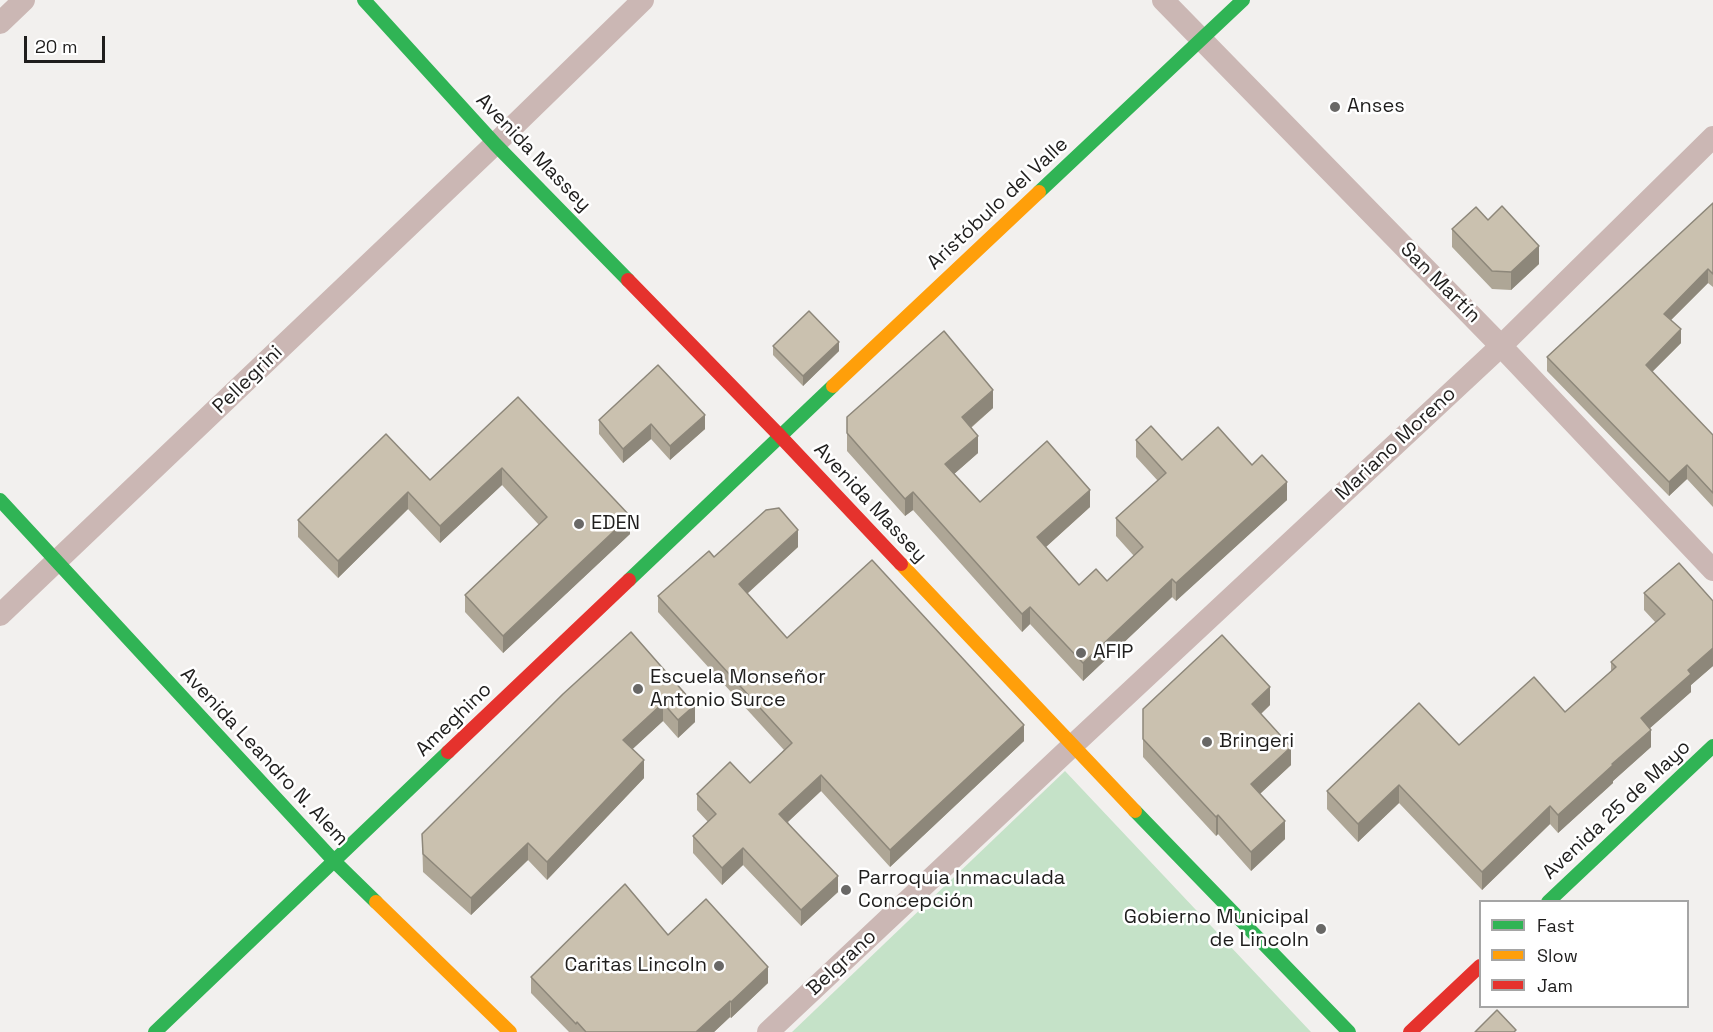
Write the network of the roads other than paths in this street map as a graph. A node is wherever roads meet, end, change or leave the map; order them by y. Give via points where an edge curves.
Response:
1 (24, 0) edge
2 (364, 0) edge
3 (643, 0) edge
4 (1163, 0) edge
5 (1243, 0) edge
6 (0, 23) edge
7 (1201, 40) junction
8 (1713, 137) edge
9 (495, 144) junction
10 (1502, 346) junction
11 (780, 436) junction
12 (0, 500) edge
13 (57, 562) junction
14 (1713, 570) edge
15 (0, 615) edge
16 (1072, 746) junction
17 (1713, 746) edge
18 (335, 862) junction
19 (1550, 900) edge
20 (1479, 967) edge
21 (154, 1032) edge
22 (510, 1032) edge
23 (768, 1032) edge
24 (1349, 1032) edge
25 (1410, 1032) edge

1 - 6 street
2 - 9 main road, Avenida Massey
3 - 9 street, Pellegrini
4 - 7 street, San Martín
5 - 7 main road, Aristóbulo del Valle
7 - 10 street, San Martín
7 - 11 main road, Aristóbulo del Valle
8 - 10 street, Mariano Moreno
9 - 11 main road, Avenida Massey
9 - 13 street, Pellegrini
10 - 14 street, San Martín
10 - 16 street, Mariano Moreno
11 - 16 main road, Avenida Massey
11 - 18 main road, Ameghino
12 - 13 main road, Avenida Leandro N. Alem
13 - 15 street, Pellegrini
13 - 18 main road, Avenida Leandro N. Alem
16 - 23 street, Belgrano
16 - 24 main road, Avenida Massey
17 - 19 main road, Avenida 25 de Mayo
18 - 21 main road, Ameghino
18 - 22 main road, Avenida Leandro N. Alem
20 - 25 main road

